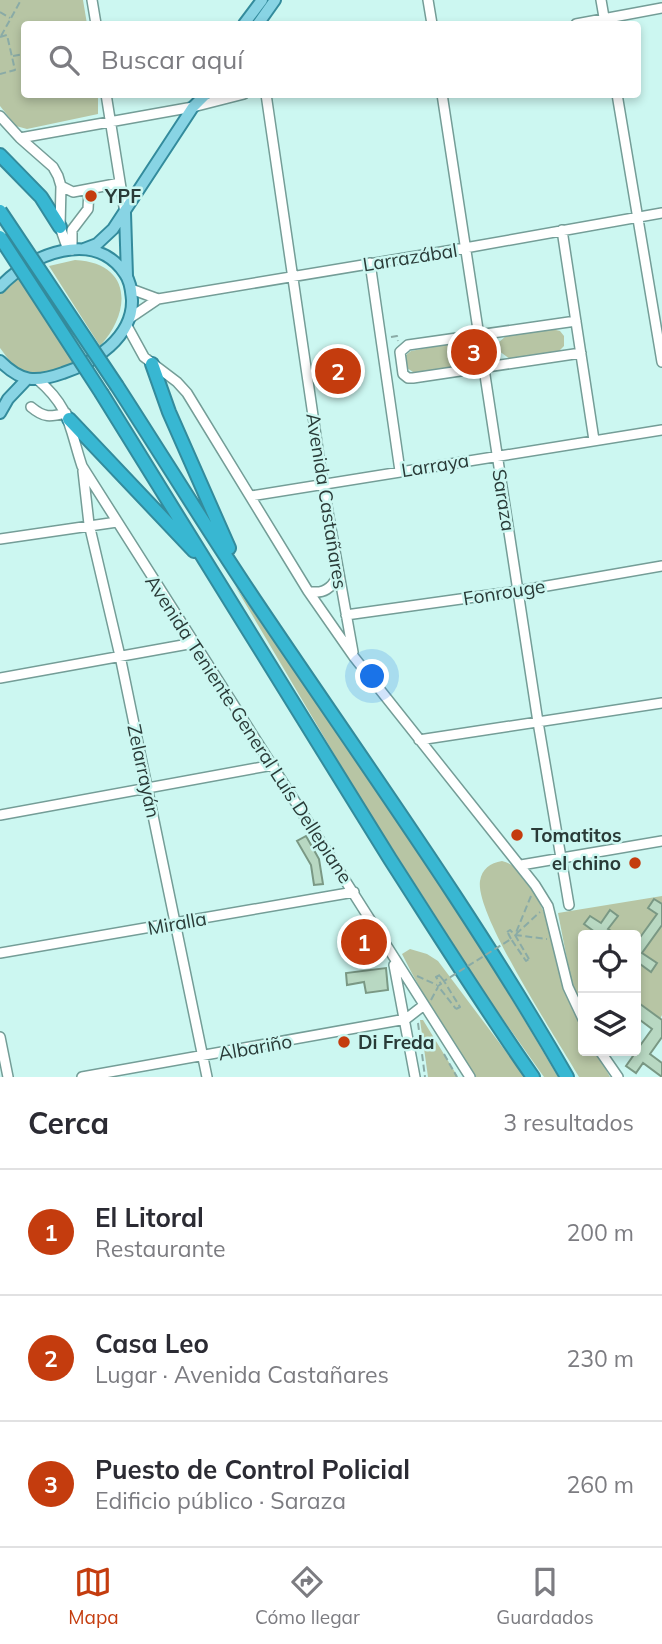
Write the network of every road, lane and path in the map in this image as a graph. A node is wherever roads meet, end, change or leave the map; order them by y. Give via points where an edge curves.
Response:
1 (21, 0) edge
2 (92, 0) edge
3 (261, 0) edge
4 (275, 0) edge
5 (428, 0) edge
6 (601, 0) edge
7 (253, 6) edge
8 (662, 8) edge
9 (0, 12) edge
10 (11, 19) junction
11 (96, 21) edge
12 (259, 21) edge
13 (432, 21) edge
14 (604, 21) edge
15 (608, 21) edge
16 (0, 37) edge
17 (21, 54) edge
18 (12, 56) junction
19 (0, 74) edge
20 (107, 98) edge
21 (194, 98) edge
22 (202, 98) edge
23 (228, 98) edge
24 (267, 98) edge
25 (443, 98) edge
26 (618, 98) edge
27 (192, 107) junction
28 (0, 116) edge
29 (110, 122) junction
30 (20, 138) junction
31 (0, 155) edge
32 (120, 183) junction
33 (61, 186) junction
34 (89, 189) junction
35 (0, 211) edge
36 (125, 213) junction
37 (662, 213) edge
38 (638, 217) junction
39 (60, 227) junction
40 (562, 230) junction
41 (0, 237) edge
42 (466, 248) junction
43 (74, 250) junction
44 (370, 263) junction
45 (127, 277) junction
46 (292, 277) junction
47 (0, 287) edge
48 (131, 289) junction
49 (158, 299) junction
50 (576, 321) junction
51 (128, 322) junction
52 (479, 335) junction
53 (385, 338) dead end
54 (396, 347) dead end
55 (581, 353) junction
56 (0, 362) edge
57 (662, 362) edge
58 (152, 364) junction
59 (484, 368) junction
60 (32, 379) junction
61 (31, 407) dead end
62 (0, 413) edge
63 (68, 416) junction
64 (662, 430) edge
65 (594, 440) junction
66 (497, 455) junction
67 (82, 466) junction
68 (400, 471) junction
69 (323, 484) junction
70 (251, 496) junction
71 (117, 522) junction
72 (89, 524) junction
73 (0, 539) edge
74 (662, 566) edge
75 (213, 570) junction
76 (338, 572) junction
77 (308, 590) junction
78 (518, 591) junction
79 (253, 598) junction
80 (346, 615) junction
81 (194, 643) junction
82 (120, 656) junction
83 (354, 657) junction
84 (0, 678) edge
85 (662, 703) edge
86 (538, 722) junction
87 (419, 740) junction
88 (274, 765) junction
89 (148, 789) junction
90 (0, 816) edge
91 (662, 841) edge
92 (561, 859) junction
93 (521, 865) junction
94 (536, 885) junction
95 (354, 892) junction
96 (569, 905) dead end
97 (548, 906) junction
98 (176, 923) junction
99 (515, 935) junction
100 (511, 939) junction
101 (555, 940) junction
102 (0, 953) edge
103 (392, 953) junction
104 (402, 970) junction
105 (443, 981) junction
106 (438, 986) junction
107 (425, 1007) junction
108 (578, 1008) edge
109 (406, 1019) junction
110 (418, 1019) dead end
111 (0, 1037) edge
112 (439, 1046) dead end
113 (603, 1056) edge
114 (202, 1057) junction
115 (8, 1077) edge
116 (82, 1077) edge
117 (207, 1077) edge
118 (415, 1077) edge
119 (425, 1077) edge
120 (457, 1077) edge
121 (470, 1077) edge
122 (533, 1077) edge
123 (567, 1077) edge
124 (618, 1077) edge

1 - 10 path
2 - 11 street
3 - 7 main road
4 - 12 main road
5 - 13 street
6 - 14 street
8 - 15 street
9 - 10 path
10 - 16 path
16 - 18 path via 7,35
17 - 18 path
18 - 19 path via 15,70
20 - 29 street
21 - 27 main road
22 - 27 main road
23 - 27 street
24 - 46 street, Avenida Castañares
25 - 42 street, Saraza
26 - 38 street
27 - 29 street
27 - 36 main road
28 - 30 street
29 - 30 street
29 - 32 street
30 - 33 street via 53,167
31 - 39 highway via 41,197
32 - 34 street
32 - 36 street
33 - 34 street via 73,192
33 - 39 street
34 - 43 street via 88,209 72,230
35 - 79 highway, bridge
36 - 43 main road via 97,244
36 - 45 main road
37 - 38 street, Larrazábal
38 - 40 street, Larrazábal
38 - 57 street
39 - 43 street
40 - 42 street, Larrazábal
40 - 50 street
41 - 75 highway, bridge
42 - 44 street, Larrazábal
42 - 52 street, Saraza
43 - 45 main road via 108,257
43 - 47 main road via 32,261
44 - 46 street, Larrazábal
44 - 68 street
45 - 48 main road
46 - 49 street, Larrazábal
46 - 69 street, Avenida Castañares
48 - 49 street, Larrazábal
48 - 51 main road
49 - 51 street, Larrazábal
50 - 52 street
50 - 55 street
51 - 58 street via 139,350
51 - 60 main road via 115,341 87,363
52 - 59 street, Saraza
52 - 59 street via 408,345 400,352 403,374 413,378
53 - 54 path via 397,336
55 - 59 street
55 - 65 street
56 - 60 main road via 11,372
58 - 70 street via 187,393
58 - 79 highway via 207,502
59 - 66 street, Saraza
60 - 62 main road
60 - 63 street, Avenida Teniente General Luís Dellepiane via 56,396
61 - 63 street via 42,416
63 - 67 street, Avenida Teniente General Luís Dellepiane
63 - 75 highway
64 - 65 street, Larraya
65 - 66 street, Larraya
66 - 68 street, Larraya
66 - 78 street, Saraza
67 - 71 street, Avenida Teniente General Luís Dellepiane
67 - 72 street, Zelarrayán
68 - 69 street, Larraya
69 - 70 street, Larraya
69 - 76 street, Avenida Castañares
70 - 77 street
71 - 72 street
71 - 81 street, Avenida Teniente General Luís Dellepiane
72 - 73 street
72 - 82 street, Zelarrayán
74 - 78 street, Fonrouge
75 - 122 highway via 347,792
76 - 77 street via 328,590
76 - 80 street, Avenida Castañares
77 - 83 street
78 - 80 street, Fonrouge
78 - 86 street, Saraza
79 - 123 highway via 494,956
80 - 83 street, Avenida Castañares
81 - 82 street
81 - 88 street, Avenida Teniente General Luís Dellepiane
82 - 84 street
82 - 89 street, Zelarrayán
83 - 87 street
85 - 86 street
86 - 87 street
86 - 92 street, Saraza
87 - 93 street
88 - 89 street
88 - 95 street, Avenida Teniente General Luís Dellepiane
89 - 90 street
89 - 98 street, Zelarrayán
91 - 92 street
92 - 93 street
92 - 96 street, Saraza
93 - 94 street
94 - 97 street
94 - 99 path
95 - 98 street, Miralla
95 - 103 street, Avenida Teniente General Luís Dellepiane
97 - 99 path
97 - 101 street
98 - 102 street, Miralla
98 - 114 street, Zelarrayán
99 - 100 path, bridge via 507,932
99 - 100 path, bridge via 529,959 526,961
99 - 101 path
100 - 105 path, bridge
101 - 108 street
103 - 104 street, Avenida Teniente General Luís Dellepiane
103 - 109 street
104 - 106 path
104 - 106 path
104 - 107 street, Avenida Teniente General Luís Dellepiane
105 - 106 path, bridge via 436,977
105 - 106 path, bridge via 460,1007 456,1009
106 - 107 path
107 - 109 street, Albariño
107 - 121 street, Avenida Teniente General Luís Dellepiane
109 - 114 street, Albariño
109 - 118 street
110 - 119 path
111 - 115 street
112 - 120 path
113 - 124 street
114 - 116 street, Albariño
114 - 117 street, Zelarrayán

